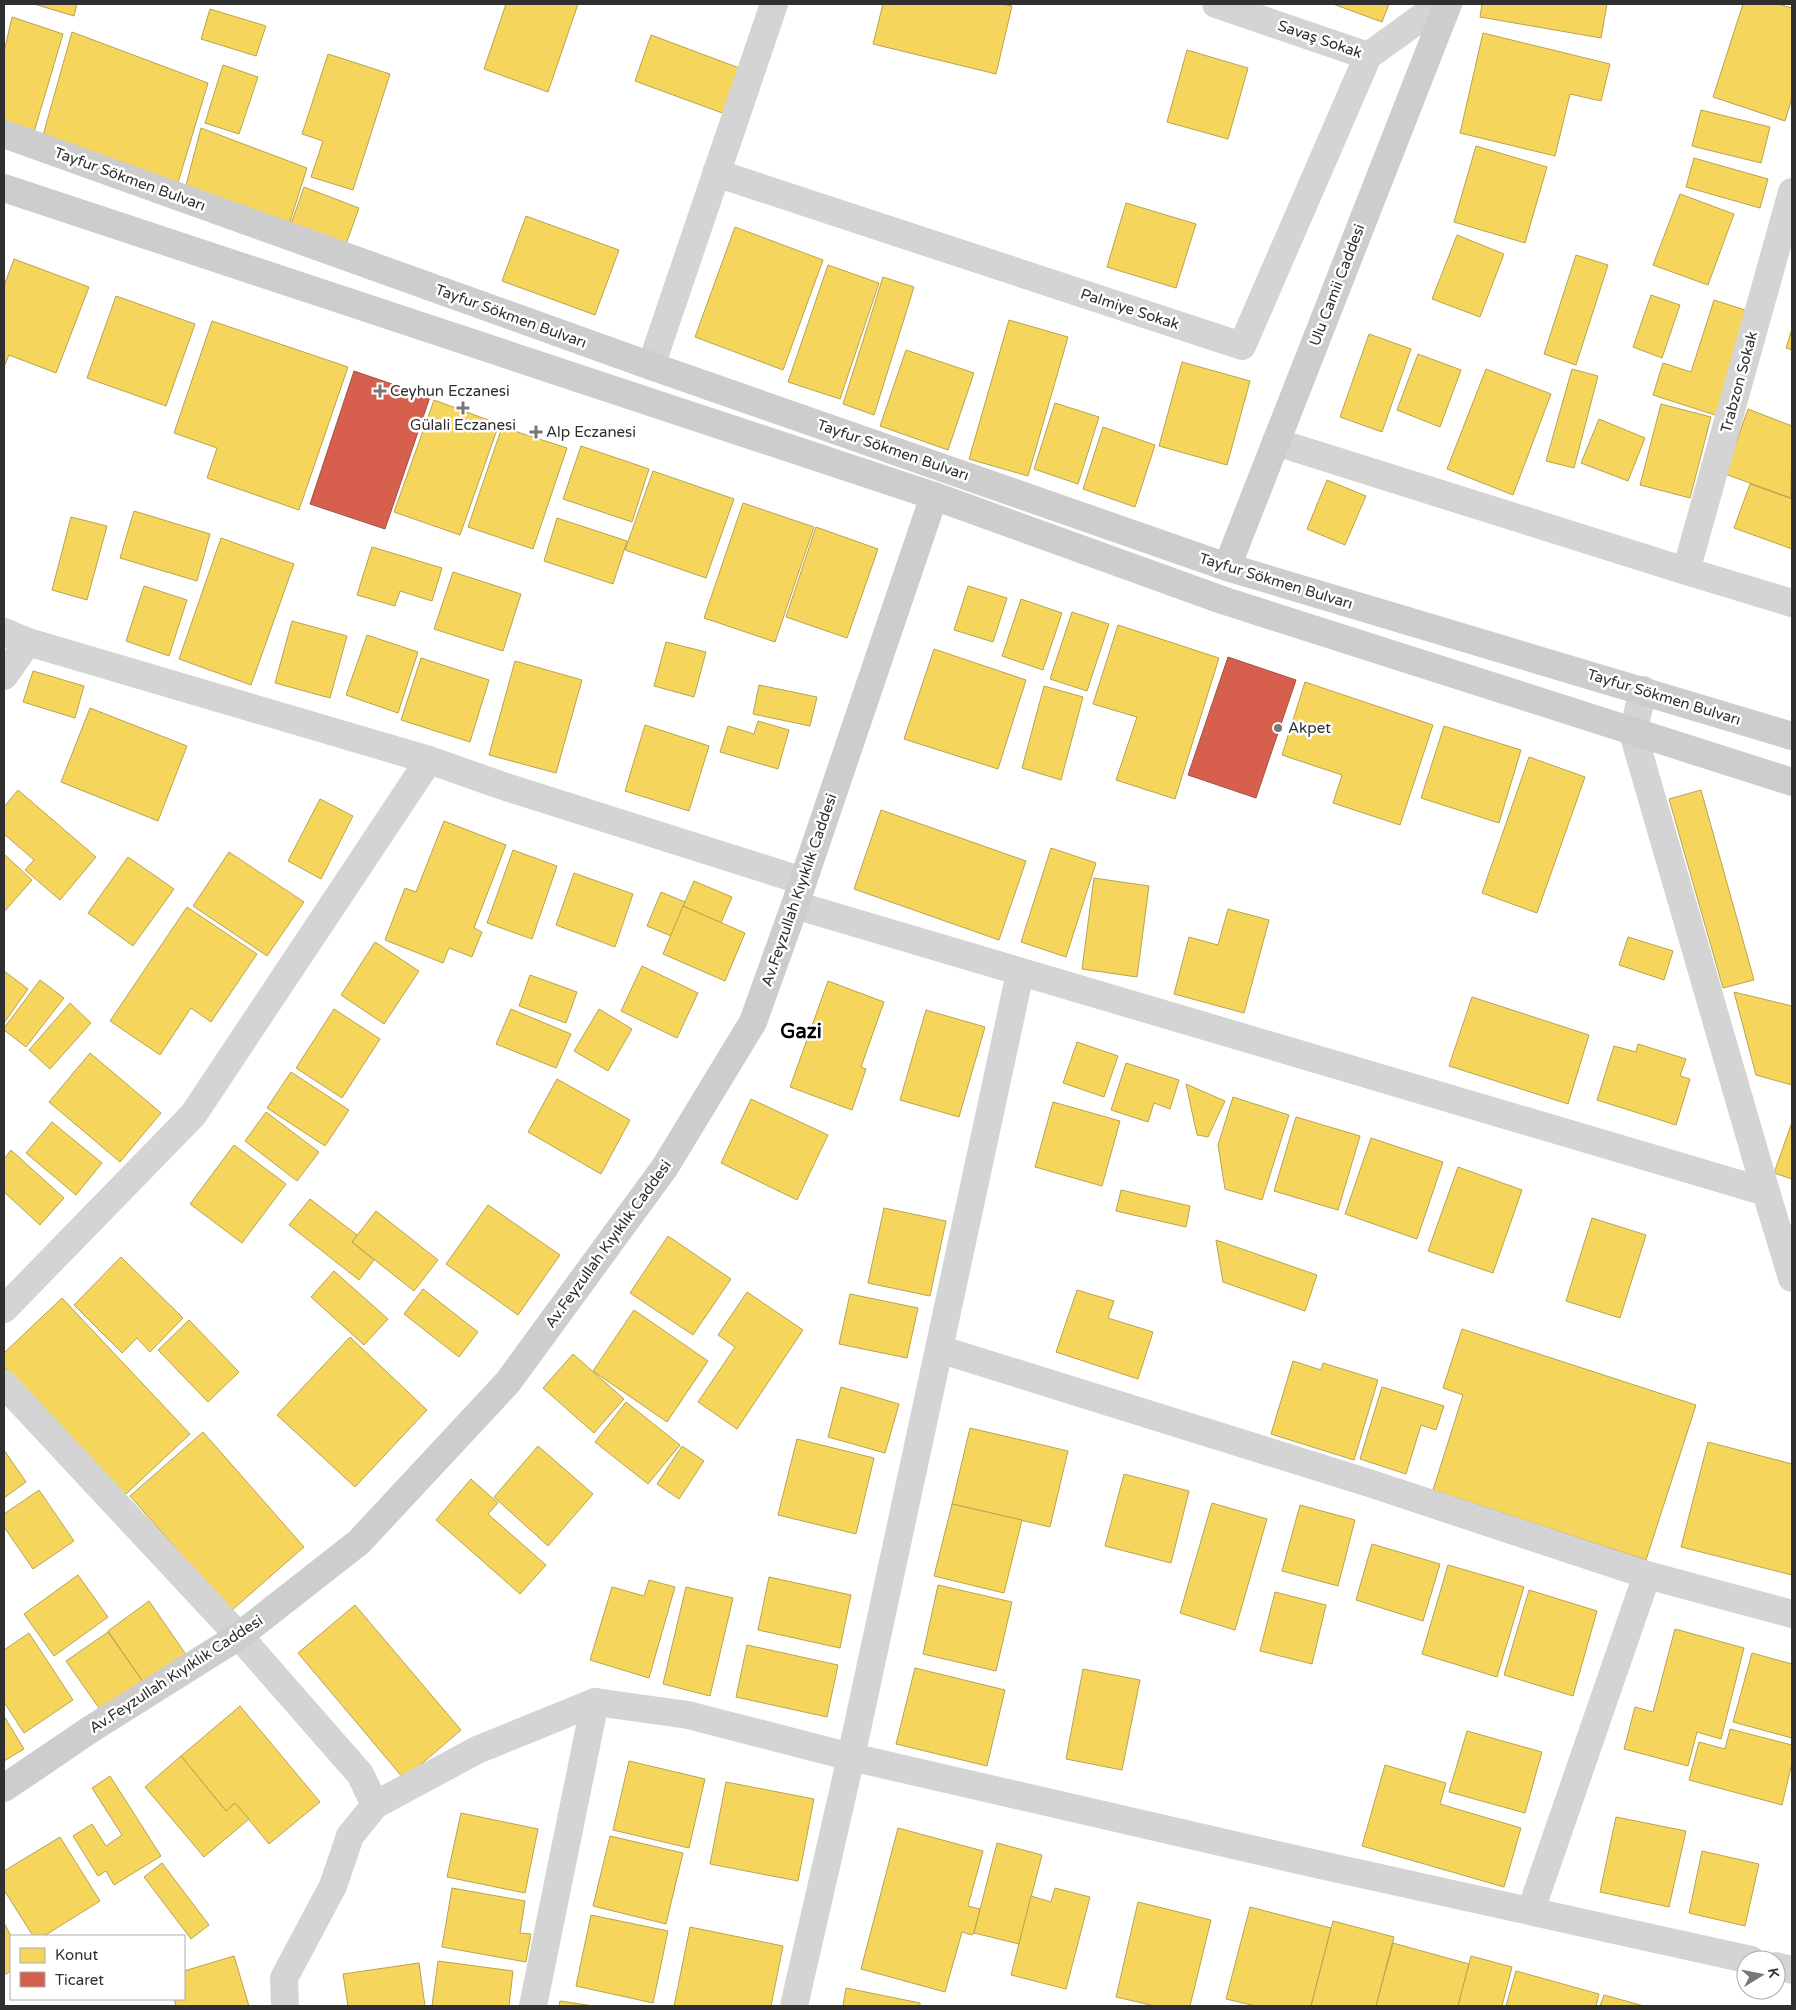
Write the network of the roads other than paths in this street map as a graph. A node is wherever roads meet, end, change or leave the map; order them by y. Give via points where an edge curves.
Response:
1 (773, 4) edge
2 (1216, 4) edge
3 (1440, 4) edge
4 (1448, 4) edge
5 (1368, 56) junction
6 (4, 134) edge
7 (716, 173) junction
8 (4, 188) edge
9 (1792, 192) edge
10 (1787, 226) edge
11 (651, 366) junction
12 (1276, 442) junction
13 (934, 496) junction
14 (1227, 567) junction
15 (1686, 572) junction
16 (1792, 602) edge
17 (4, 632) edge
18 (28, 642) junction
19 (4, 676) edge
20 (1643, 690) junction
21 (1634, 733) junction
22 (1792, 736) edge
23 (430, 760) junction
24 (1792, 782) edge
25 (799, 893) junction
26 (1020, 973) junction
27 (1766, 1192) junction
28 (1792, 1278) edge
29 (4, 1309) edge
30 (939, 1349) junction
31 (4, 1384) edge
32 (1647, 1575) junction
33 (1792, 1614) edge
34 (239, 1636) junction
35 (595, 1702) junction
36 (851, 1758) junction
37 (4, 1788) edge
38 (375, 1805) junction
39 (1531, 1910) junction
40 (1736, 1957) edge
41 (285, 2006) edge
42 (533, 2006) edge
43 (794, 2006) edge

1 - 7 street
2 - 5 street, Savaş Sokak
3 - 5 street, Savaş Sokak
4 - 12 main road, Ulu Camii Caddesi
5 - 7 street, Palmiye Sokak via 1242,346
6 - 11 main road, Tayfur Sökmen Bulvarı
7 - 11 street
8 - 13 main road, Tayfur Sökmen Bulvarı
9 - 10 street, Trabzon Sokak
10 - 15 street, Trabzon Sokak
11 - 14 main road, Tayfur Sökmen Bulvarı
12 - 14 main road, Ulu Camii Caddesi
12 - 15 street
13 - 21 main road, Tayfur Sökmen Bulvarı via 1222,600
13 - 25 main road, Av.Feyzullah Kıyıklık Caddesi
14 - 20 main road, Tayfur Sökmen Bulvarı
15 - 16 street
17 - 18 street
18 - 19 street
18 - 23 street
20 - 21 street
20 - 22 main road, Tayfur Sökmen Bulvarı
21 - 24 main road, Tayfur Sökmen Bulvarı
21 - 27 street
23 - 25 street
23 - 29 street via 193,1115
25 - 26 street
25 - 34 main road, Av.Feyzullah Kıyıklık Caddesi via 748,1031 665,1167 508,1382 359,1542
26 - 27 street
26 - 30 street
27 - 28 street
30 - 32 street via 1359,1480
30 - 36 street
31 - 34 street
32 - 33 street
32 - 39 street
34 - 37 main road, Av.Feyzullah Kıyıklık Caddesi
34 - 38 street via 360,1774
35 - 36 street via 688,1715
35 - 38 street via 477,1750
35 - 42 street
36 - 39 street
36 - 43 street
38 - 41 street via 350,1836 333,1886 284,1978
39 - 40 street

